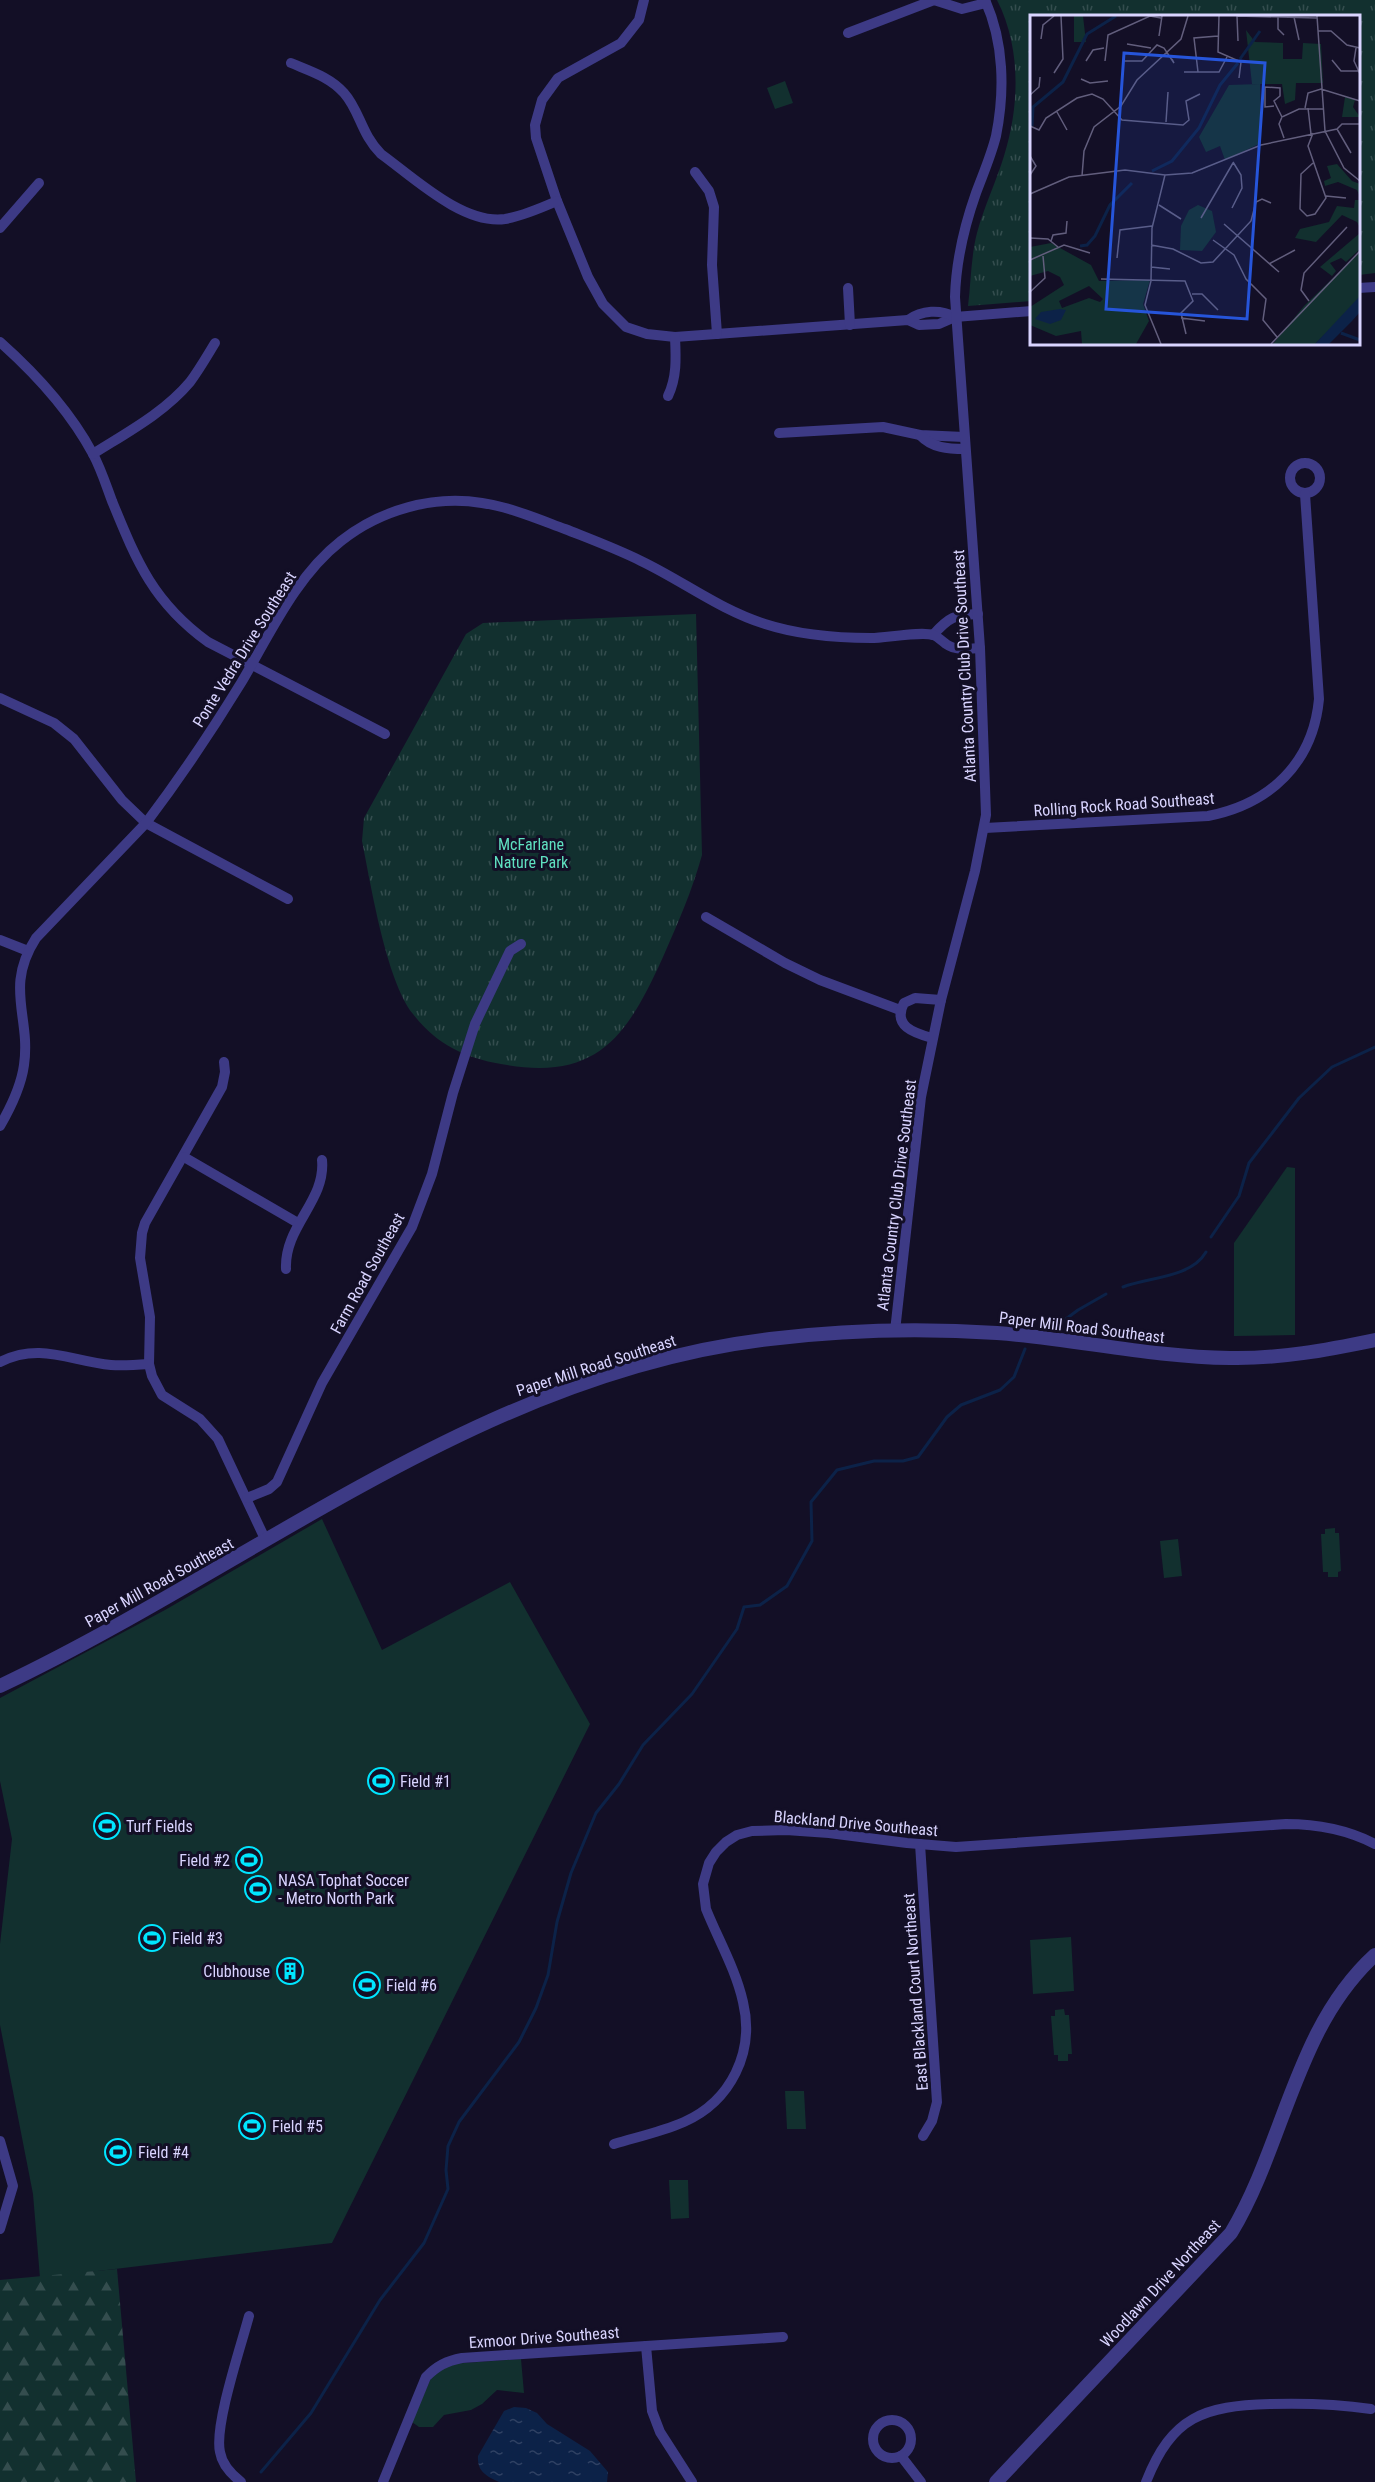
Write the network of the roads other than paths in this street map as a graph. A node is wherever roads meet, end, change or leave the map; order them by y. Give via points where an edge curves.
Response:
1 (644, 0) edge
2 (934, 0) edge
3 (985, 1) edge
4 (848, 33) dead end
5 (291, 63) dead end
6 (695, 172) dead end
7 (39, 183) dead end
8 (557, 201) junction
9 (0, 228) edge
10 (1375, 287) edge
11 (848, 288) dead end
12 (1360, 288) edge
13 (1030, 312) edge
14 (956, 317) junction
15 (850, 324) junction
16 (717, 334) junction
17 (675, 337) junction
18 (0, 342) edge
19 (215, 343) dead end
20 (668, 396) dead end
21 (778, 433) dead end
22 (920, 435) junction
23 (964, 437) junction
24 (965, 449) junction
25 (93, 454) junction
26 (1305, 494) dead end
27 (978, 614) junction
28 (933, 634) junction
29 (980, 648) junction
30 (252, 663) junction
31 (0, 698) edge
32 (386, 734) dead end
33 (146, 823) junction
34 (984, 828) junction
35 (288, 899) dead end
36 (706, 917) dead end
37 (0, 940) edge
38 (521, 944) dead end
39 (28, 951) junction
40 (941, 1000) junction
41 (900, 1010) junction
42 (932, 1038) junction
43 (224, 1062) dead end
44 (0, 1126) edge
45 (184, 1157) junction
46 (322, 1160) dead end
47 (298, 1223) junction
48 (286, 1269) dead end
49 (895, 1331) junction
50 (1375, 1340) edge
51 (0, 1362) edge
52 (149, 1364) junction
53 (247, 1498) junction
54 (266, 1541) junction
55 (0, 1686) edge
56 (920, 1844) junction
57 (1375, 1844) edge
58 (1375, 1955) edge
59 (923, 2136) dead end
60 (0, 2141) edge
61 (614, 2144) dead end
62 (0, 2229) edge
63 (249, 2316) dead end
64 (783, 2337) dead end
65 (646, 2346) junction
66 (1371, 2409) dead end
67 (901, 2456) dead end
68 (241, 2482) edge
69 (383, 2482) edge
70 (692, 2482) edge
71 (921, 2482) edge
72 (996, 2482) edge
73 (1146, 2482) edge

1 - 8 street via 639,20 621,43 558,78 542,100 535,125 536,138
2 - 3 street via 962,9
2 - 4 street
3 - 14 street, Atlanta Country Club Drive Southeast via 1001,63 1000,109 995,138 963,236 956,275
5 - 8 street via 336,86 348,99 372,145 457,208 472,215 503,219
6 - 16 street via 714,207 712,265
7 - 9 street
8 - 17 street via 595,291 614,317 626,327 647,334
10 - 12 street
11 - 15 street
13 - 14 street
14 - 15 street via 939,324 919,325 908,320
14 - 23 street, Atlanta Country Club Drive Southeast
15 - 16 street
16 - 17 street
17 - 20 street via 676,371
18 - 25 street via 41,381
19 - 25 street via 176,397
21 - 22 street via 883,427
22 - 23 street
22 - 24 street via 931,444
23 - 24 street, Atlanta Country Club Drive Southeast
24 - 27 street, Atlanta Country Club Drive Southeast
25 - 30 street via 131,548 157,593 186,626 208,642
26 - 34 street, Rolling Rock Road Southeast via 1319,699 1309,741 1288,775 1248,804 1208,816
27 - 28 street via 957,615
27 - 29 street, Atlanta Country Club Drive Southeast
28 - 29 street via 948,646
28 - 30 street, Ponte Vedra Drive Southeast via 833,637 764,624 730,610 641,561 579,535 507,509 458,501 390,513 341,541 312,569
29 - 34 street, Atlanta Country Club Drive Southeast
30 - 32 street
30 - 33 street, Ponte Vedra Drive Southeast via 195,757
31 - 33 street via 54,723 74,739 122,800
33 - 35 street
33 - 39 street, Ponte Vedra Drive Southeast
34 - 40 street, Atlanta Country Club Drive Southeast
36 - 41 street via 820,980
37 - 39 street
38 - 53 street, Farm Road Southeast via 510,951 475,1024 432,1174 412,1227 322,1383 277,1482
39 - 44 street, Ponte Vedra Drive Southeast via 19,992 24,1065 16,1095
40 - 41 street via 915,998
40 - 42 street, Atlanta Country Club Drive Southeast
41 - 42 street via 901,1022 908,1030
42 - 49 street, Atlanta Country Club Drive Southeast via 914,1144
43 - 45 street via 222,1087
45 - 47 street
45 - 52 street via 142,1233 140,1258 150,1317
46 - 47 street via 320,1185
47 - 48 street via 287,1249
49 - 50 street, Paper Mill Road Southeast via 1002,1334 1232,1359 1307,1353
49 - 54 street, Paper Mill Road Southeast via 750,1342 677,1355 619,1372 494,1418
51 - 52 street via 37,1352 111,1365
52 - 53 street via 162,1395 200,1419 218,1439
53 - 54 street
54 - 55 street, Paper Mill Road Southeast
56 - 57 street, Blackland Drive Southeast via 1004,1845 1312,1824 1351,1833
56 - 59 street, East Blackland Court Northeast via 937,2102
56 - 61 street, Blackland Drive Southeast via 768,1829 737,1835 716,1852 705,1873 703,1896 743,2000 746,2031 741,2061 727,2088 708,2108 684,2122
58 - 72 street, Woodlawn Drive Northeast via 1329,2009 1290,2095 1256,2186 1231,2233
60 - 62 street via 13,2186
63 - 68 street via 218,2439 222,2460
64 - 65 street, Exmoor Drive Southeast
65 - 69 street, Exmoor Drive Southeast via 462,2358 439,2364 421,2387
65 - 70 street via 655,2422
66 - 73 street via 1321,2403 1221,2408 1192,2419 1173,2435 1158,2454
67 - 71 street

